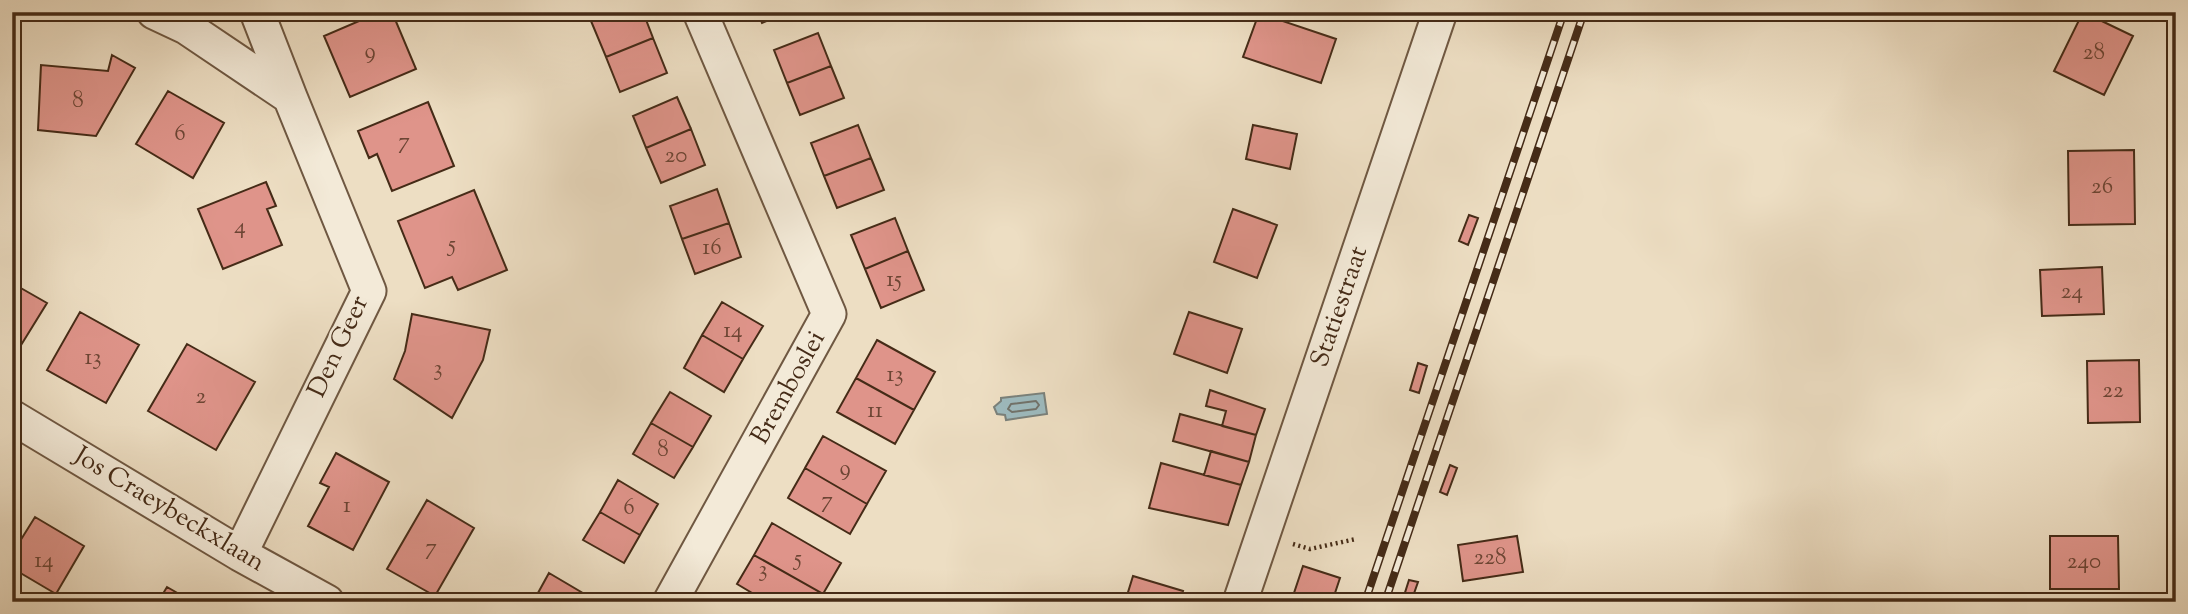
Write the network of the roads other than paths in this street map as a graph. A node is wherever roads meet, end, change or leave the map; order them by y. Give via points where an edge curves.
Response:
1 (154, 12) edge
2 (257, 12) edge
3 (700, 12) edge
4 (1440, 12) edge
5 (190, 20) edge
6 (290, 97) junction
7 (12, 417) edge
8 (240, 554) junction
9 (327, 602) edge
10 (670, 602) edge
11 (1240, 602) edge

1 - 5 street
2 - 6 street, Den Geer
3 - 10 street, Bremboslei via 829,314
4 - 11 street, Statiestraat
5 - 6 street
6 - 8 street, Den Geer via 369,291
7 - 8 street, Jos Craeybeckxlaan
8 - 9 street, Jos Craeybeckxlaan

